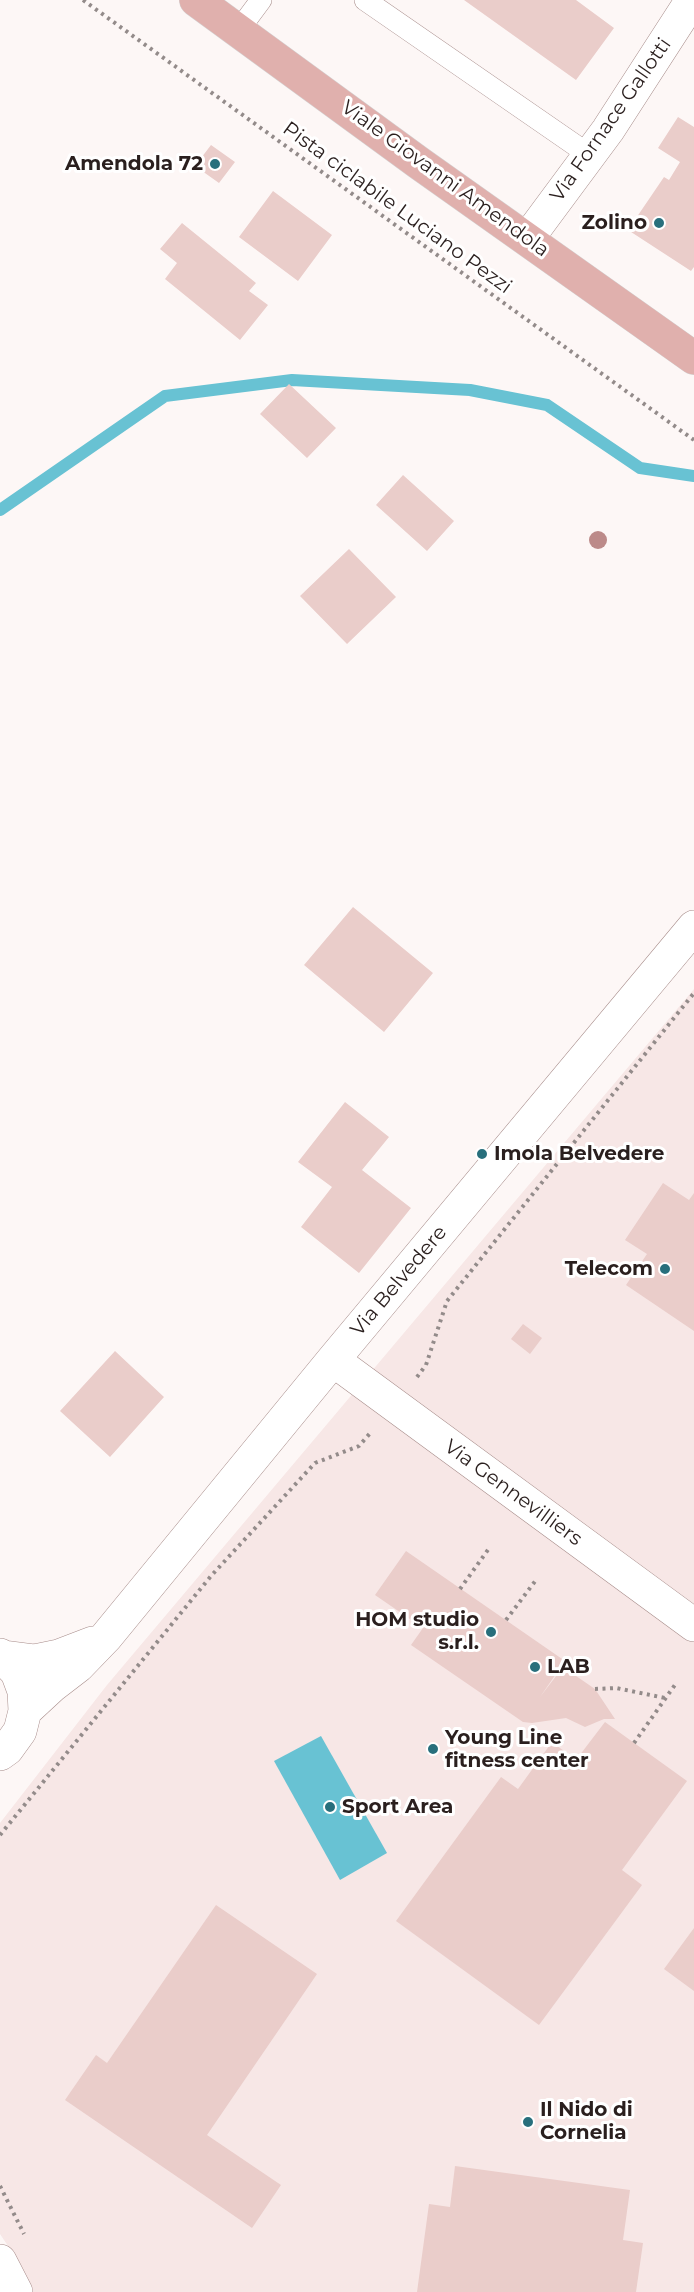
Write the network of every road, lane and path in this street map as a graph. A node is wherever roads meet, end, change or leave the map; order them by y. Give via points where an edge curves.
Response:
1 (83, 0) edge
2 (196, 0) edge
3 (261, 0) edge
4 (365, 0) edge
5 (692, 0) edge
6 (238, 31) junction
7 (588, 154) junction
8 (528, 238) junction
9 (694, 358) edge
10 (694, 440) edge
11 (694, 927) edge
12 (333, 1360) junction
13 (490, 1548) dead end
14 (536, 1580) dead end
15 (460, 1589) dead end
16 (506, 1620) dead end
17 (694, 1625) edge
18 (106, 1637) junction
19 (2, 1656) edge
20 (677, 1682) dead end
21 (596, 1689) dead end
22 (665, 1698) junction
23 (25, 1711) junction
24 (634, 1743) dead end
25 (0, 1754) edge
26 (0, 2261) edge
27 (16, 2292) edge

1 - 10 path, Pista ciclabile Luciano Pezzi
2 - 6 main road, Viale Giovanni Amendola
3 - 6 lane
4 - 7 lane
5 - 7 street, Via Fornace Gallotti via 608,130
6 - 8 main road, Viale Giovanni Amendola
7 - 8 street, Via Fornace Gallotti
8 - 9 main road, Viale Giovanni Amendola
11 - 12 street, Via Belvedere
12 - 17 street, Via Gennevilliers
12 - 18 street, Via Belvedere
13 - 15 path
14 - 16 path
18 - 19 street, Via Belvedere via 35,1661
18 - 23 street, Via Belvedere
19 - 23 street via 16,1672 24,1691
20 - 22 path
21 - 22 path via 616,1688
22 - 24 path
23 - 25 street via 20,1731
26 - 27 street

